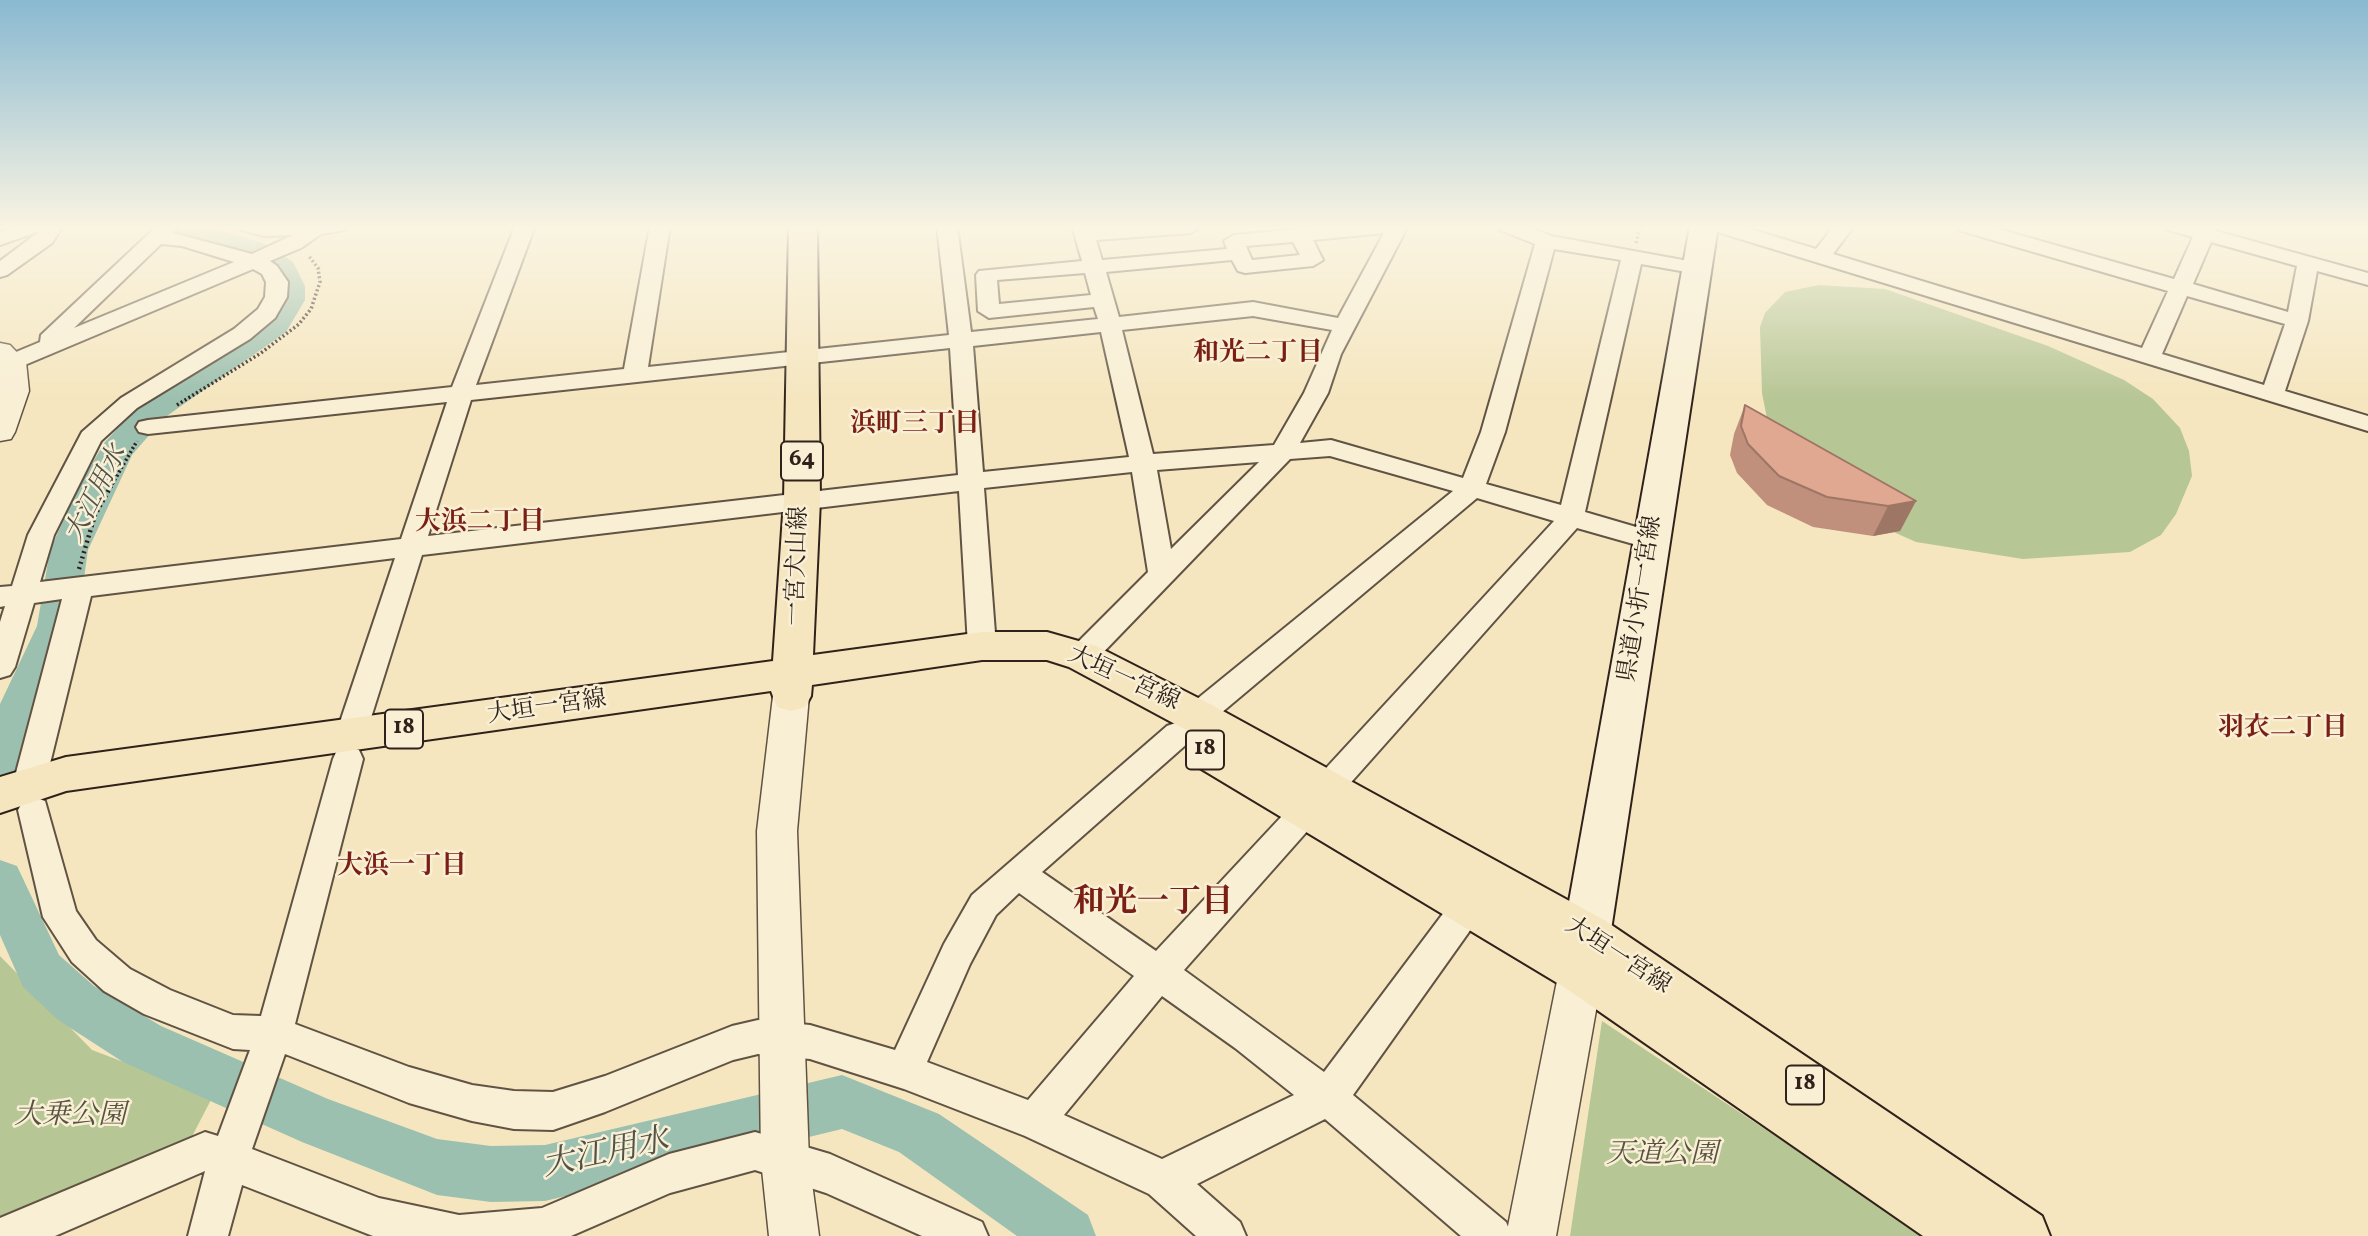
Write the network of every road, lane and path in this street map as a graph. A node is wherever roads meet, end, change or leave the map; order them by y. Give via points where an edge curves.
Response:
1 (101, 284) edge
2 (196, 284) edge
3 (277, 284) edge
4 (503, 284) edge
5 (650, 284) edge
6 (803, 284) edge
7 (954, 284) edge
8 (987, 284) edge
9 (1098, 284) edge
10 (1367, 284) edge
11 (1533, 284) edge
12 (1626, 284) edge
13 (1695, 284) edge
14 (1913, 284) edge
15 (2165, 284) edge
16 (2182, 284) edge
17 (2304, 284) edge
18 (2180, 288) junction
19 (1103, 300) junction
20 (2297, 321) junction
21 (1110, 324) junction
22 (1344, 326) junction
23 (961, 340) junction
24 (16, 355) edge
25 (802, 356) junction
26 (2150, 356) junction
27 (635, 374) junction
28 (462, 393) junction
29 (2272, 394) junction
30 (2368, 424) edge
31 (148, 427) dead end
32 (0, 432) edge
33 (1282, 454) junction
34 (1143, 463) junction
35 (968, 482) junction
36 (1471, 490) junction
37 (802, 500) junction
38 (1571, 518) junction
39 (1651, 540) junction
40 (410, 549) junction
41 (1162, 573) junction
42 (75, 588) junction
43 (17, 595) edge
44 (982, 646) junction
45 (1082, 656) junction
46 (0, 667) edge
47 (793, 685) junction
48 (1188, 725) junction
49 (349, 748) junction
50 (1317, 799) junction
51 (16, 803) edge
52 (1017, 873) junction
53 (1469, 905) junction
54 (1584, 953) junction
55 (1159, 974) junction
56 (274, 1033) junction
57 (784, 1050) junction
58 (904, 1071) junction
59 (1328, 1098) junction
60 (1035, 1121) junction
61 (785, 1142) junction
62 (234, 1144) junction
63 (1163, 1180) junction
64 (524, 1233) edge
65 (7, 1236) edge
66 (208, 1236) edge
67 (794, 1236) edge
68 (968, 1236) edge
69 (1226, 1236) edge
70 (1492, 1236) edge
71 (1531, 1236) edge
72 (1971, 1236) edge
73 (2022, 1236) edge

1 - 24 street
2 - 24 street
3 - 43 street via 267,313 242,334 129,403 91,437 41,535
4 - 28 street
5 - 27 street
6 - 25 main road, 一宮犬山線 / 64
7 - 23 street
8 - 19 street via 989,311
9 - 19 street
10 - 22 street
11 - 36 street via 1493,432
12 - 38 street
13 - 39 main road, 県道小折一宮線
14 - 26 street
15 - 18 street
16 - 18 street
17 - 20 street
18 - 20 street
18 - 26 street
19 - 21 street
20 - 29 street
21 - 22 street via 1254,309
21 - 23 street
21 - 34 street
22 - 33 street via 1316,393
23 - 25 street
23 - 35 street
24 - 32 street via 14,391
25 - 27 street
25 - 37 main road, 一宮犬山線 / 64
26 - 29 street
27 - 28 street
28 - 31 street
28 - 40 street
29 - 30 street
33 - 34 street
33 - 36 street via 1331,449
33 - 41 street
34 - 35 street
34 - 41 street
35 - 37 street
35 - 44 street
36 - 38 street
36 - 48 street
37 - 40 street
37 - 47 main road, 一宮犬山線 / 64
38 - 39 street
38 - 50 street
39 - 54 main road, 県道小折一宮線
40 - 42 street
40 - 49 street
41 - 45 street
42 - 43 street
42 - 51 street
43 - 46 street
44 - 45 main road, 大垣一宮線 / 18 via 1047,646
44 - 47 main road, 大垣一宮線 / 18
45 - 48 main road, 大垣一宮線 / 18
47 - 48 main road, 大垣一宮線 / 18 via 1034,668 1069,676
47 - 49 main road, 大垣一宮線 / 18
47 - 57 street via 777,831
48 - 50 main road, 大垣一宮線 / 18
48 - 52 street
49 - 51 main road, 大垣一宮線 / 18 via 73,798
49 - 56 street
50 - 53 main road, 大垣一宮線 / 18
50 - 54 main road, 大垣一宮線 / 18
50 - 55 street
51 - 56 street via 61,917 84,951 117,980 157,1002 233,1032
52 - 55 street
52 - 58 street via 984,905 956,955
53 - 54 main road, 大垣一宮線 / 18
53 - 59 street
54 - 71 street
54 - 72 main road, 大垣一宮線 / 18
54 - 73 main road, 大垣一宮線 / 18
55 - 59 street
55 - 60 street
56 - 57 street via 410,1085 514,1110 553,1111 758,1037
56 - 62 street
57 - 58 street via 810,1042
57 - 61 street
58 - 60 street
59 - 63 street
59 - 70 street
60 - 63 street
61 - 64 street via 669,1174
61 - 67 street
61 - 68 street via 830,1174
62 - 64 street via 379,1217 459,1235
62 - 65 street via 205,1151
62 - 66 street
63 - 69 street

